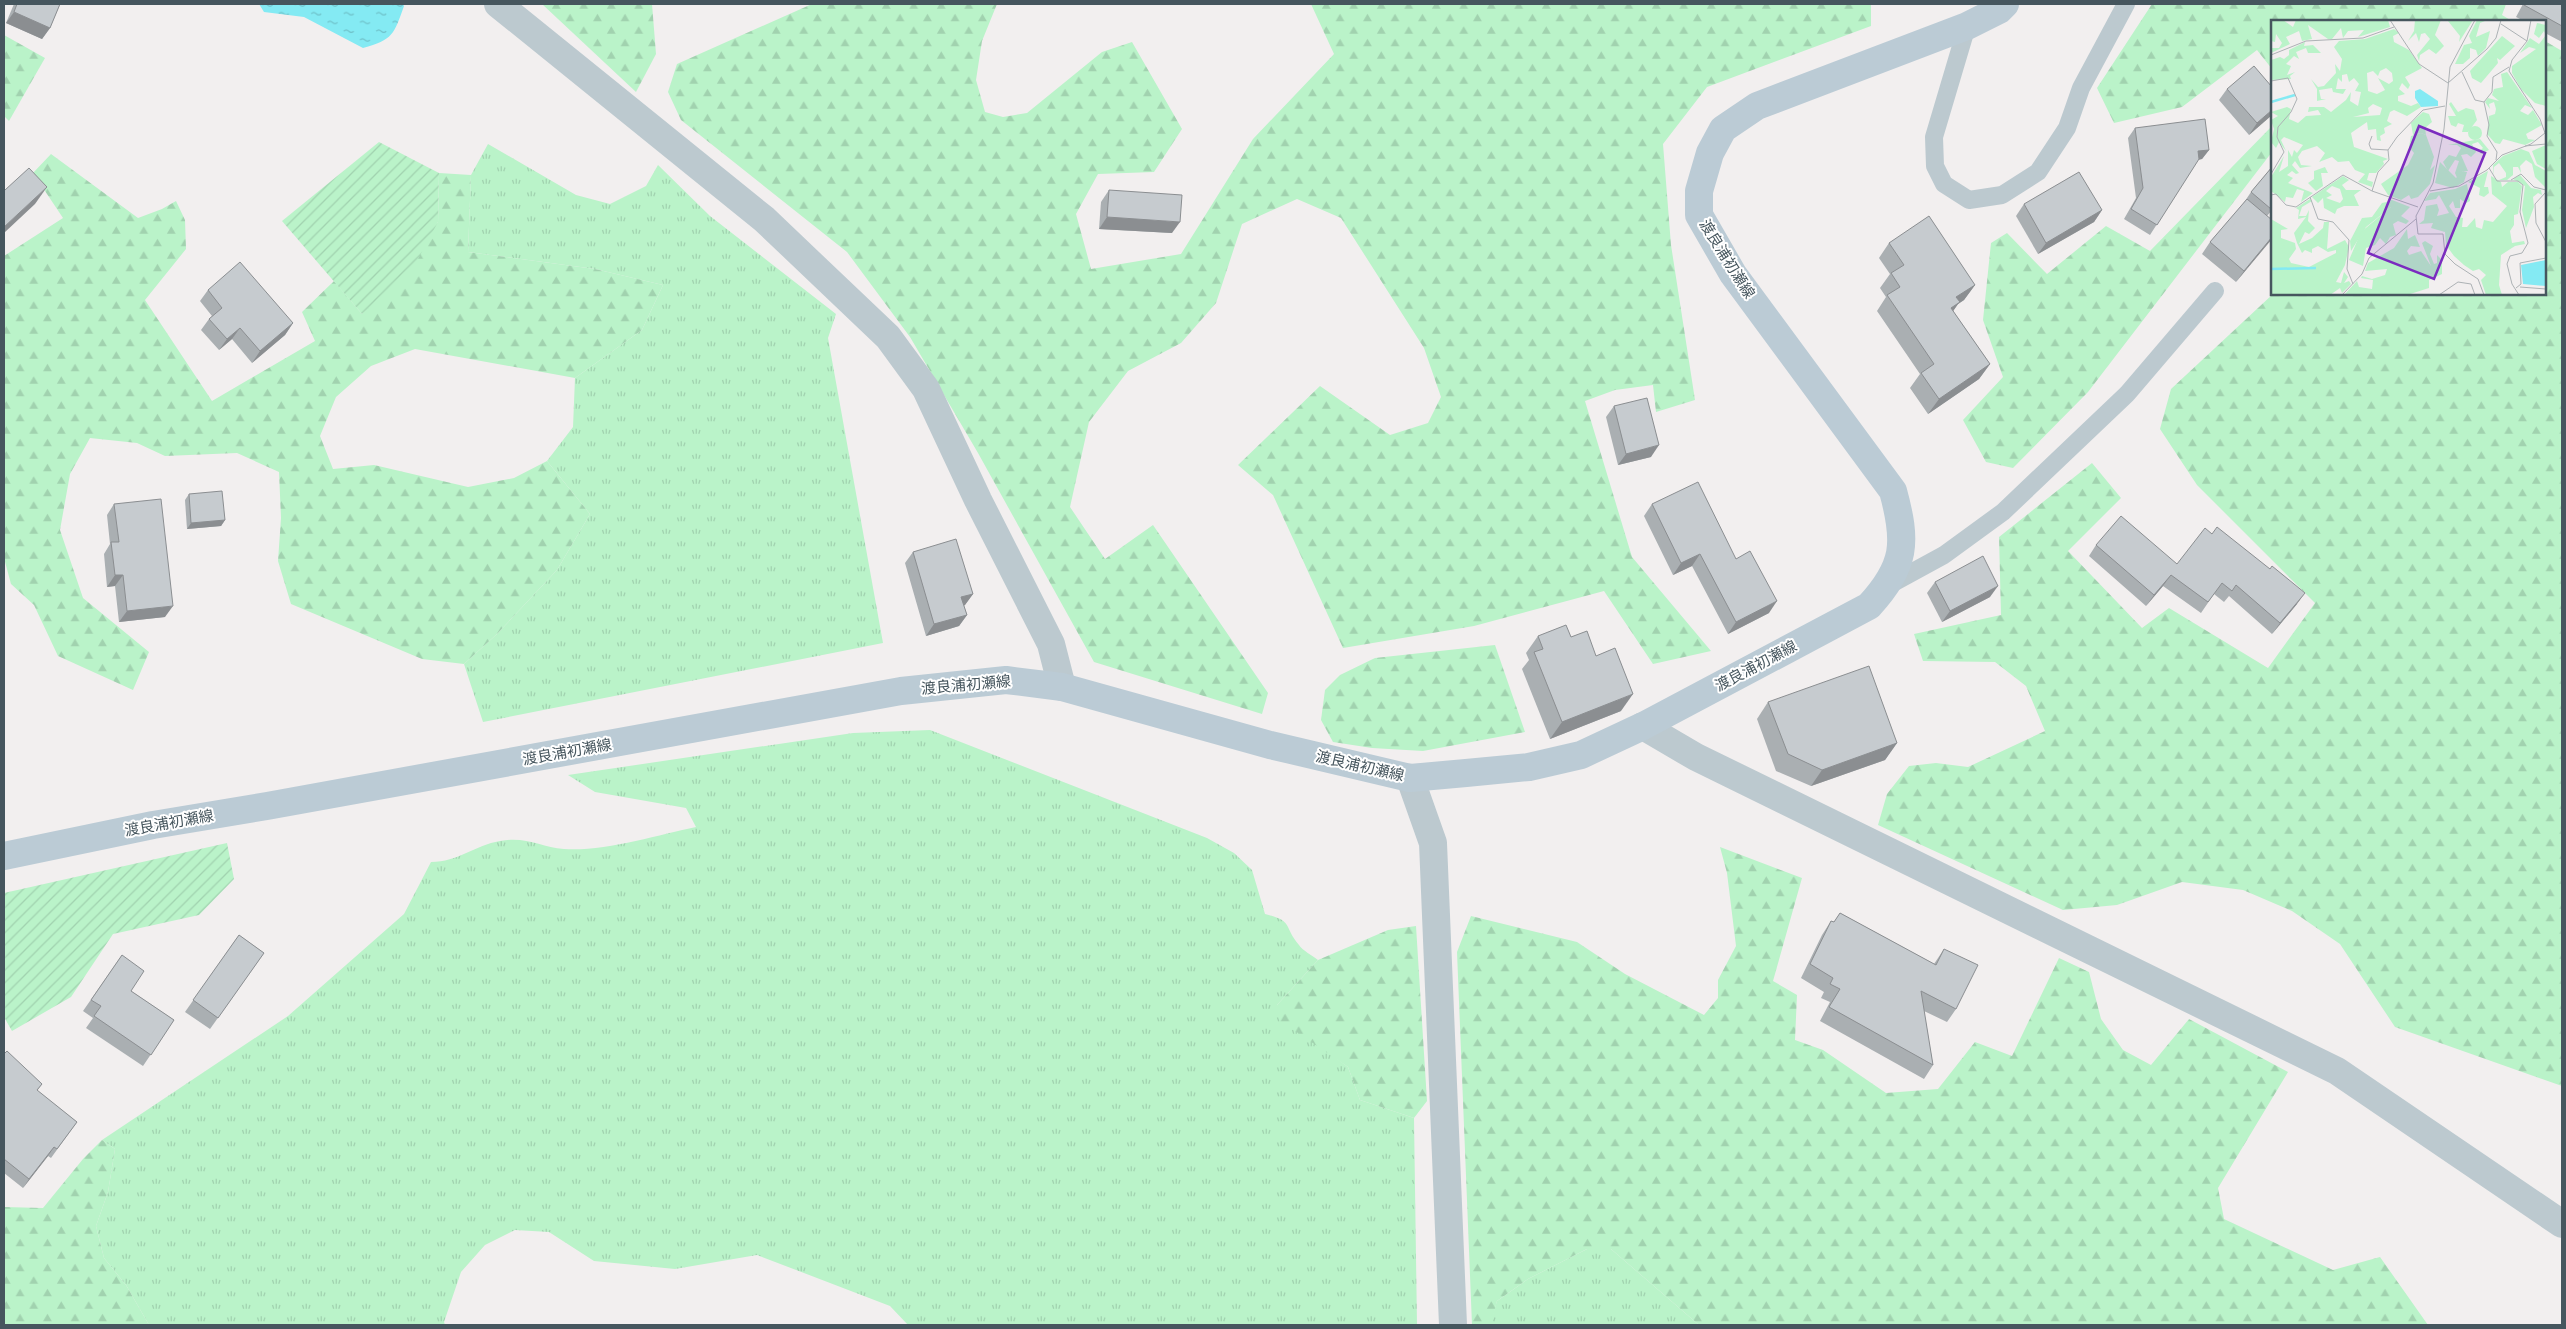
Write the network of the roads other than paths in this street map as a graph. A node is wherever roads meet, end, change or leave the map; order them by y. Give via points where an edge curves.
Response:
1 (498, 4) edge
2 (2005, 4) edge
3 (2126, 4) edge
4 (1967, 26) junction
5 (2215, 291) dead end
6 (1888, 585) junction
7 (1062, 687) junction
8 (1643, 726) junction
9 (1410, 778) junction
10 (4, 856) edge
11 (2562, 1224) edge
12 (1453, 1325) edge

1 - 7 street via 764,219 888,337 926,389 1050,644
2 - 4 main road, 渡良浦初瀬線
3 - 4 lane via 2081,88 2068,128 2038,172 2002,195 1969,200 1944,184 1935,166 1934,137
4 - 6 main road, 渡良浦初瀬線 via 1757,106 1723,129 1710,153 1699,191 1699,215 1733,274 1893,491 1901,519 1902,542 1898,564
5 - 6 lane via 2127,394 2003,512 1944,555
6 - 8 main road, 渡良浦初瀬線 via 1869,606
7 - 9 main road, 渡良浦初瀬線 via 1270,745
7 - 10 main road, 渡良浦初瀬線 via 1006,680 901,691 153,824
8 - 9 main road, 渡良浦初瀬線 via 1581,755 1538,765
8 - 11 street via 1696,757 2337,1071
9 - 12 street via 1433,842

